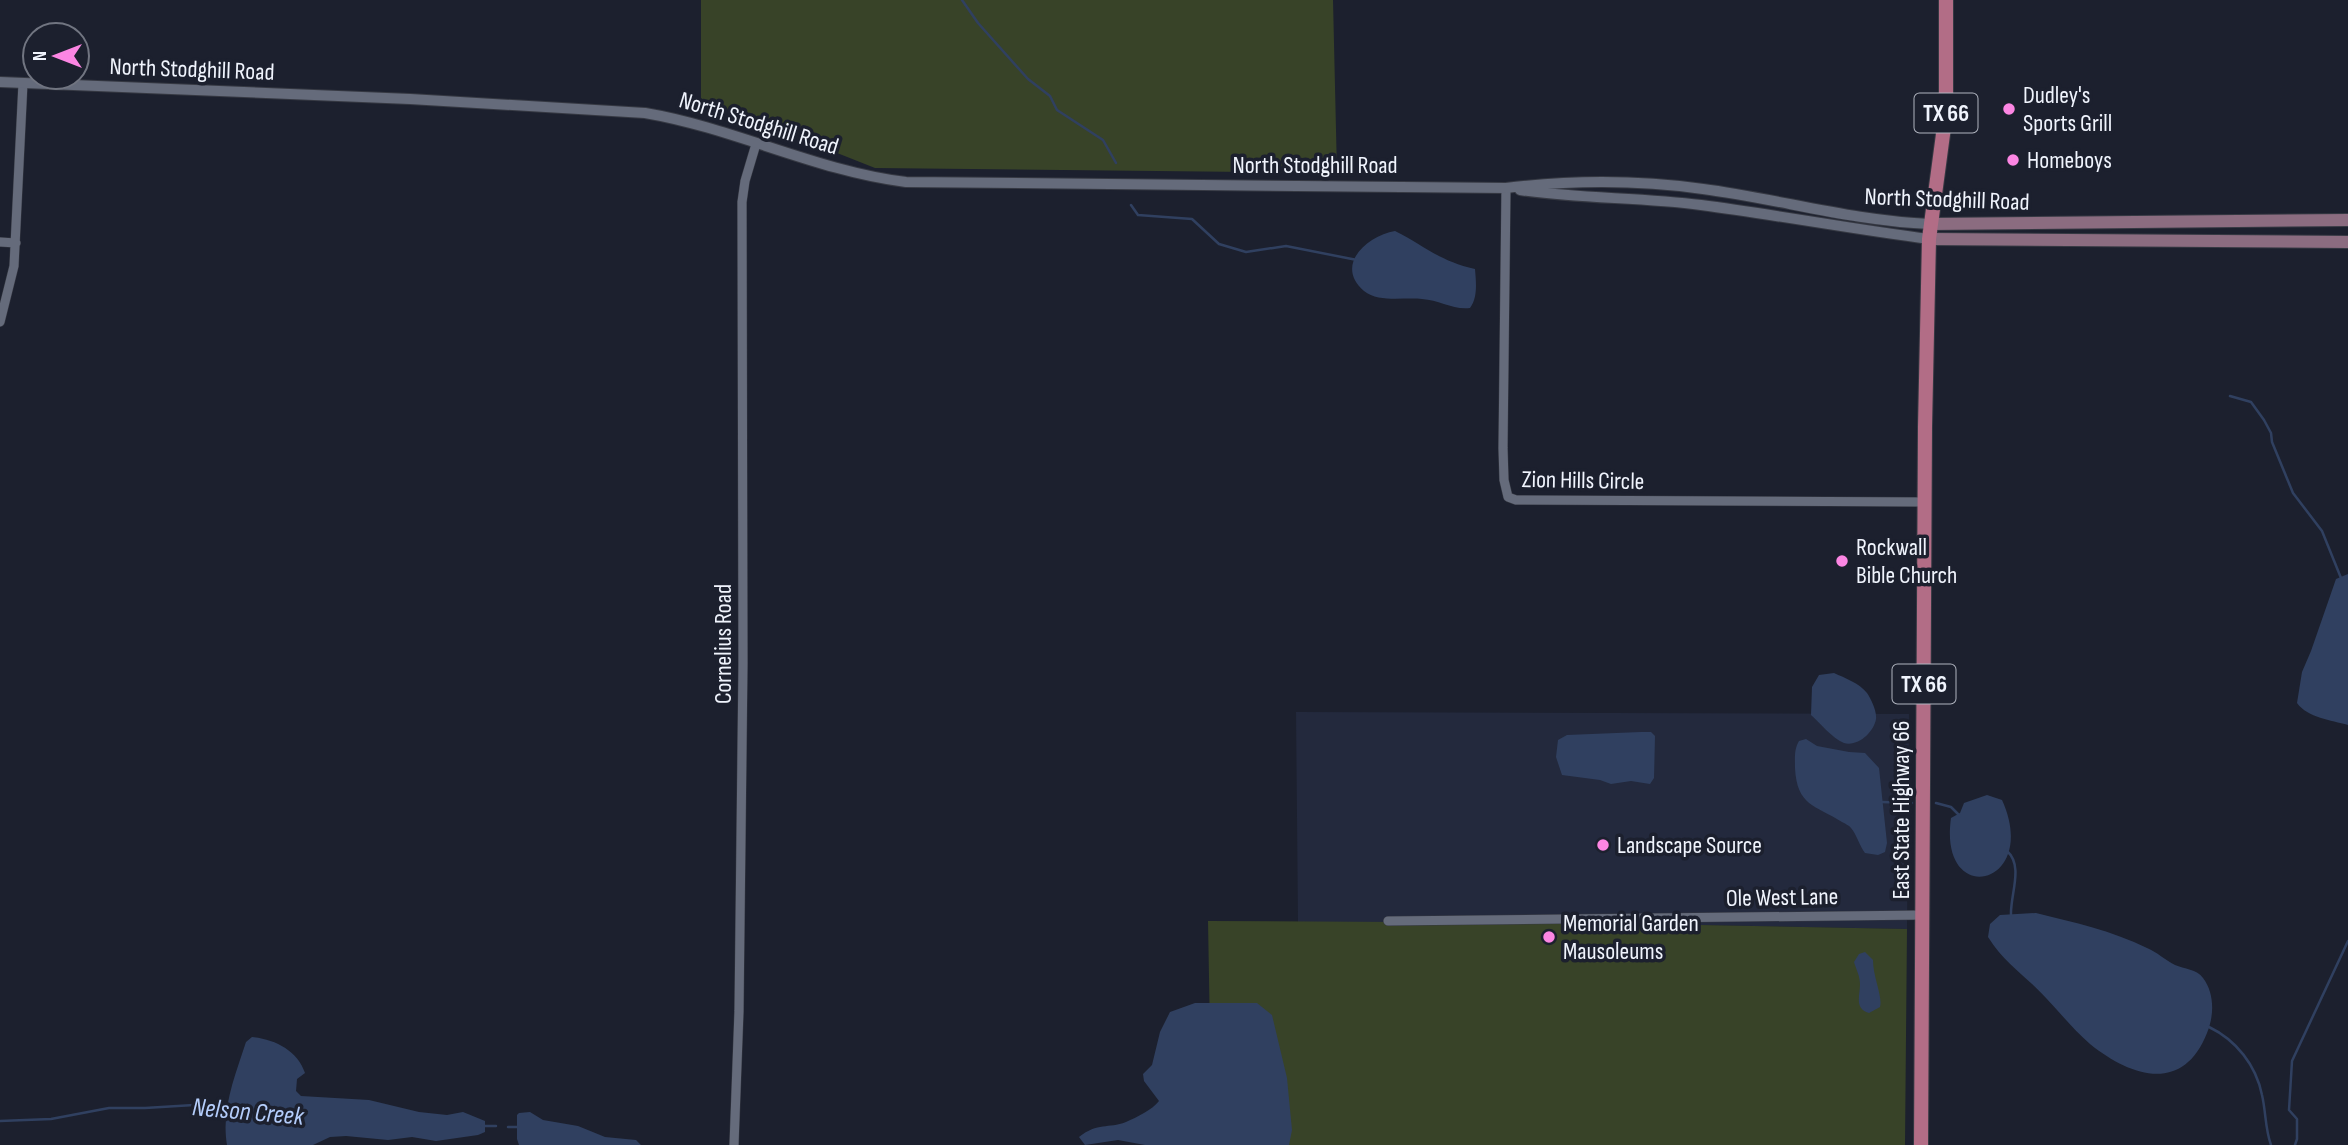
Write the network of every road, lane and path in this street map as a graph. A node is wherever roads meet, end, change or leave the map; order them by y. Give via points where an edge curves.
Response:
1 (1946, 0) edge
2 (0, 82) edge
3 (21, 83) edge
4 (91, 86) edge
5 (23, 91) edge
6 (756, 144) junction
7 (1506, 188) junction
8 (2348, 220) edge
9 (1930, 224) junction
10 (1929, 239) junction
11 (0, 242) edge
12 (2348, 242) edge
13 (16, 243) junction
14 (0, 322) edge
15 (1924, 502) junction
16 (1923, 915) junction
17 (1388, 921) dead end
18 (734, 1145) edge
19 (1921, 1145) edge

1 - 9 main road, TX 66 via 1946,113
2 - 3 street, North Stodghill Road
4 - 6 street, North Stodghill Road via 645,113
5 - 13 street
6 - 7 street, North Stodghill Road via 845,171 916,182
6 - 18 street, Cornelius Road via 742,202 743,663
7 - 9 street, North Stodghill Road via 1557,182 1661,184 1833,214
7 - 10 street, North Stodghill Road via 1565,197 1701,205
7 - 15 street, Zion Hills Circle via 1503,448 1508,496 1516,500
8 - 9 main road, North Stodghill Road
9 - 10 main road, East State Highway 66 / TX 66
10 - 12 main road, North Stodghill Road
10 - 15 main road, East State Highway 66 / TX 66
11 - 13 street
13 - 14 street
15 - 16 main road, East State Highway 66 / TX 66
16 - 17 street, Ole West Lane
16 - 19 main road, East State Highway 66 / TX 66

